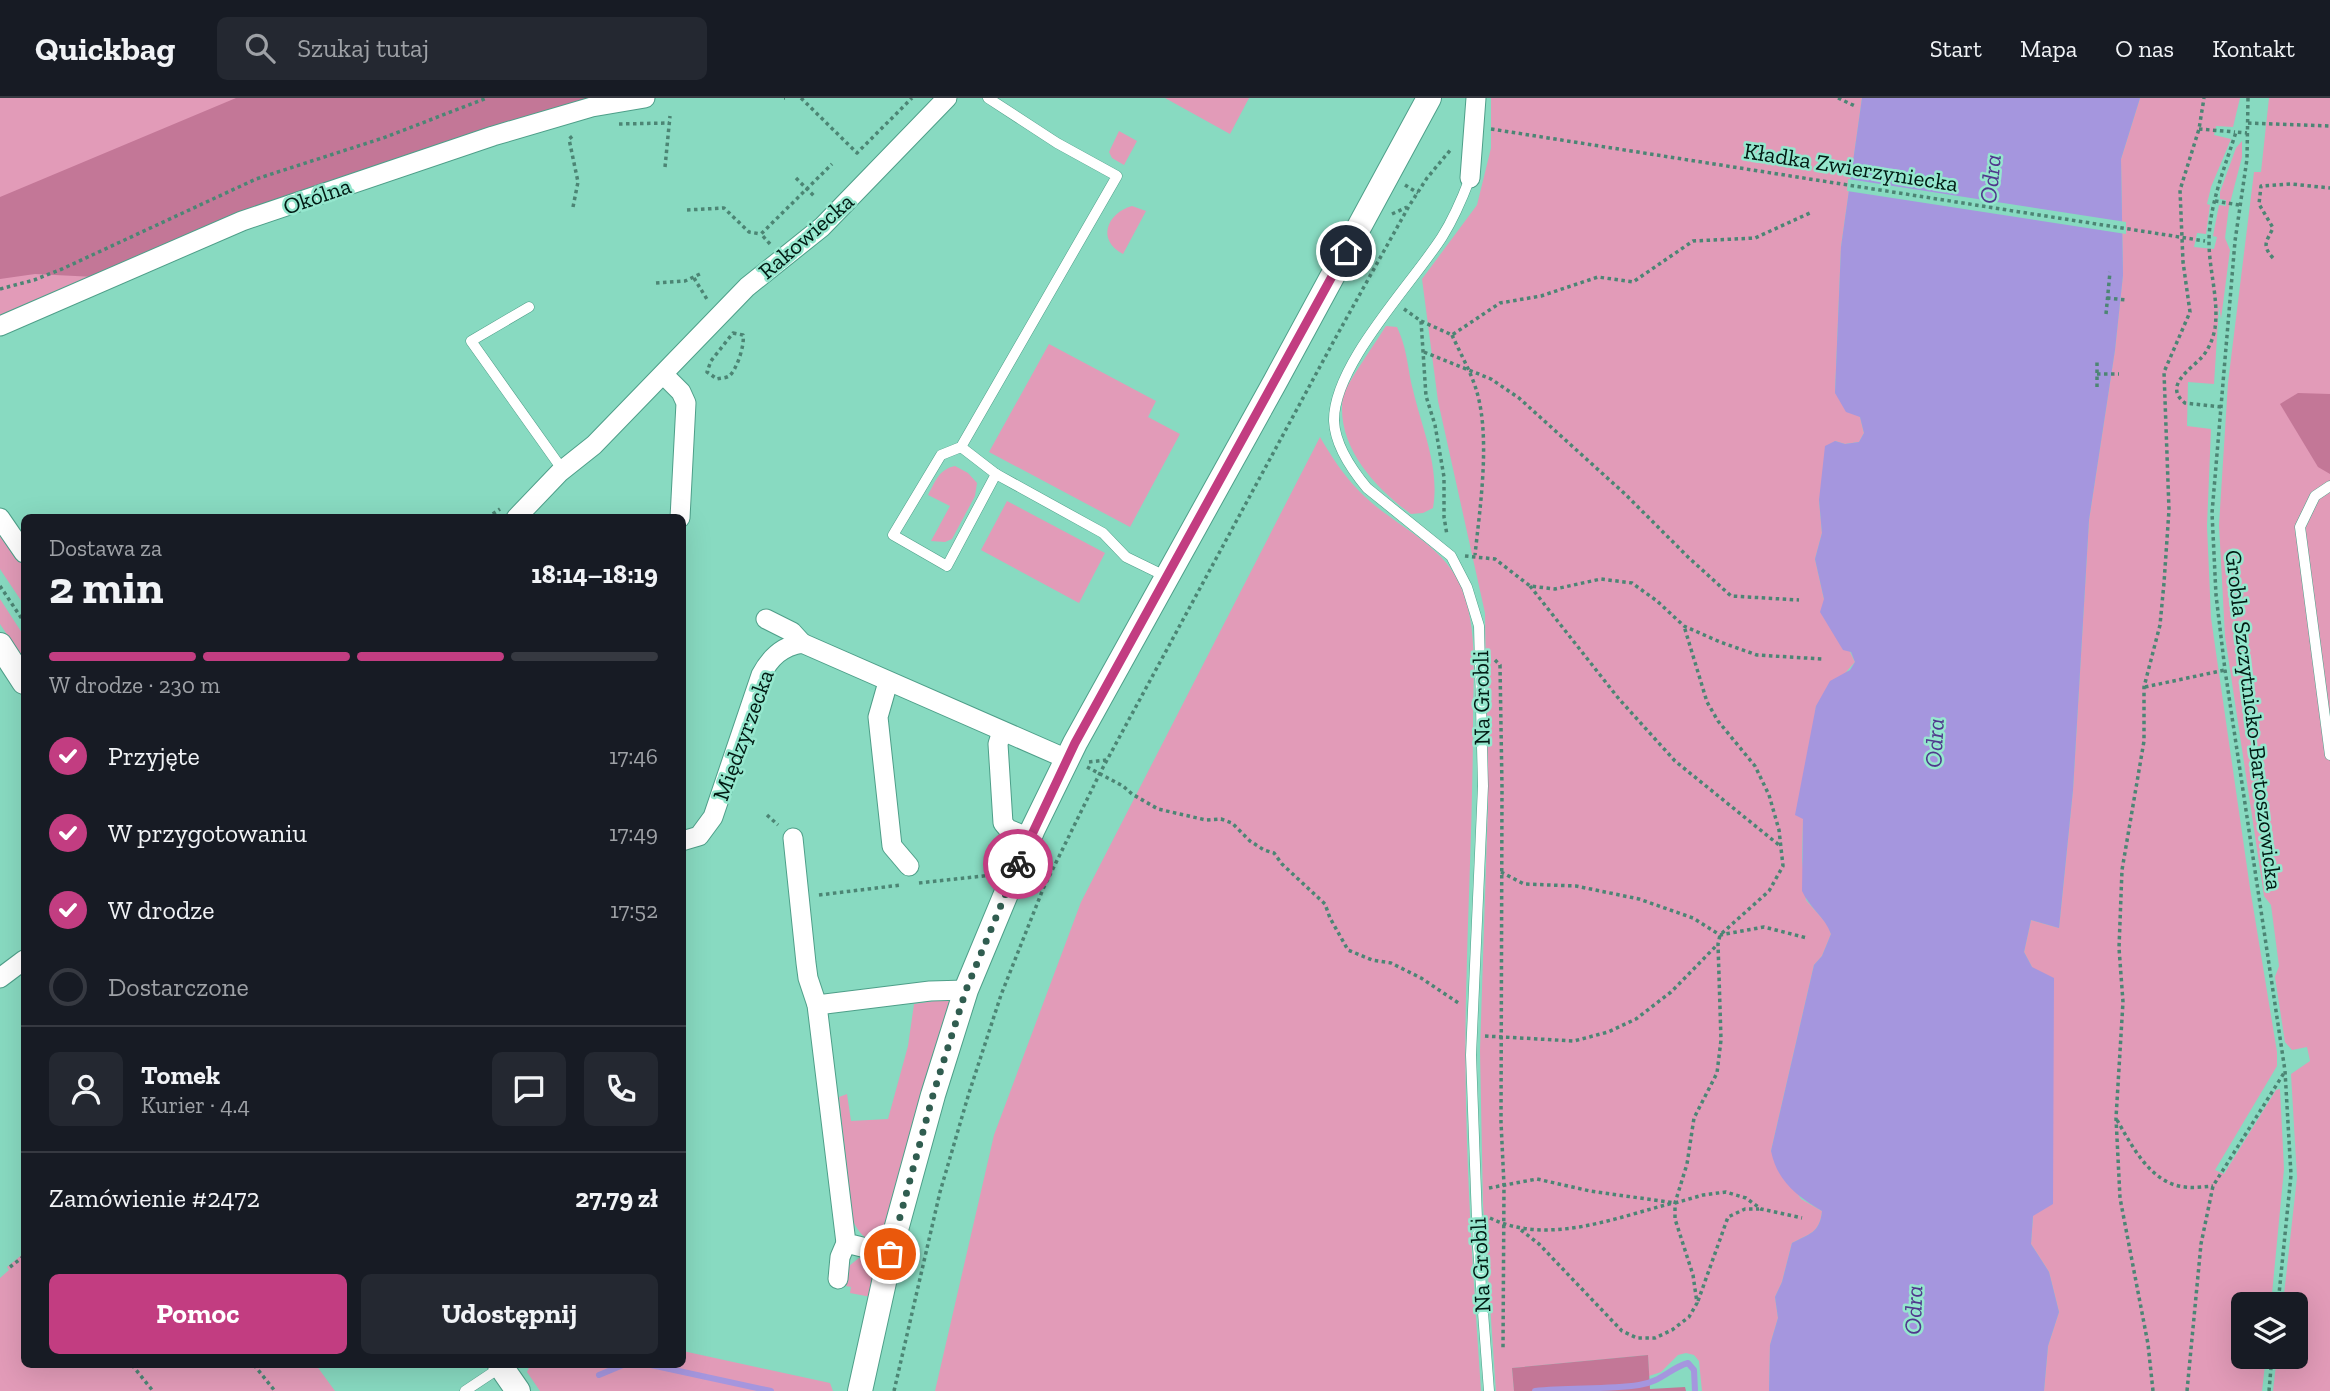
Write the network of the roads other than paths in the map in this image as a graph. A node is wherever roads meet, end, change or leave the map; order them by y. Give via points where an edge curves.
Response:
1 (645, 98) edge
2 (947, 98) edge
3 (988, 98) edge
4 (1429, 98) edge
5 (1476, 98) edge
6 (1470, 178) joint
7 (528, 307) dead end
8 (0, 326) edge
9 (664, 374) junction
10 (961, 447) junction
11 (562, 469) junction
12 (996, 474) junction
13 (2330, 486) edge
14 (520, 514) edge
15 (680, 514) edge
16 (0, 518) edge
17 (21, 549) edge
18 (1167, 577) junction
19 (766, 619) dead end
20 (802, 643) junction
21 (0, 645) edge
22 (21, 677) edge
23 (888, 682) junction
24 (1002, 731) junction
25 (2330, 755) edge
26 (1067, 759) junction
27 (793, 838) dead end
28 (1030, 838) junction
29 (686, 840) edge
30 (909, 866) dead end
31 (21, 962) edge
32 (0, 978) edge
33 (966, 990) junction
34 (817, 1005) junction
35 (846, 1244) junction
36 (890, 1254) junction
37 (838, 1279) dead end
38 (499, 1368) edge
39 (503, 1368) edge
40 (466, 1391) edge
41 (518, 1391) edge
42 (860, 1391) edge
43 (1489, 1391) edge

1 - 8 street, Okólna via 593,107 493,136 242,221
2 - 9 street, Rakowiecka via 822,227 747,287
3 - 10 lane via 1117,176
4 - 18 street
5 - 6 street, Na Grobli via 1482,131
6 - 43 lane, Na Grobli via 1441,238 1345,377 1334,422 1346,456 1367,488 1451,556 1479,626 1483,786 1471,1055
7 - 11 lane via 471,341
9 - 11 street, Rakowiecka via 594,445
9 - 15 street via 686,403
10 - 12 lane
10 - 12 lane via 941,455 893,535 947,566
11 - 14 street, Rakowiecka
12 - 18 lane via 1103,533 1126,557
13 - 25 lane via 2315,496 2300,527
16 - 17 street
18 - 26 street
19 - 20 street via 792,632
20 - 23 street
20 - 29 street, Międzyrzecka via 779,652 766,665 713,817 699,836
21 - 22 street
23 - 24 street
23 - 30 street via 878,717 892,846
24 - 26 street
24 - 28 street via 998,744 1003,823
26 - 28 street
27 - 34 street via 807,970
28 - 33 street
31 - 32 street
33 - 34 street
33 - 36 street
34 - 35 street
35 - 36 street
35 - 37 street
36 - 42 street
38 - 40 lane
39 - 41 street

